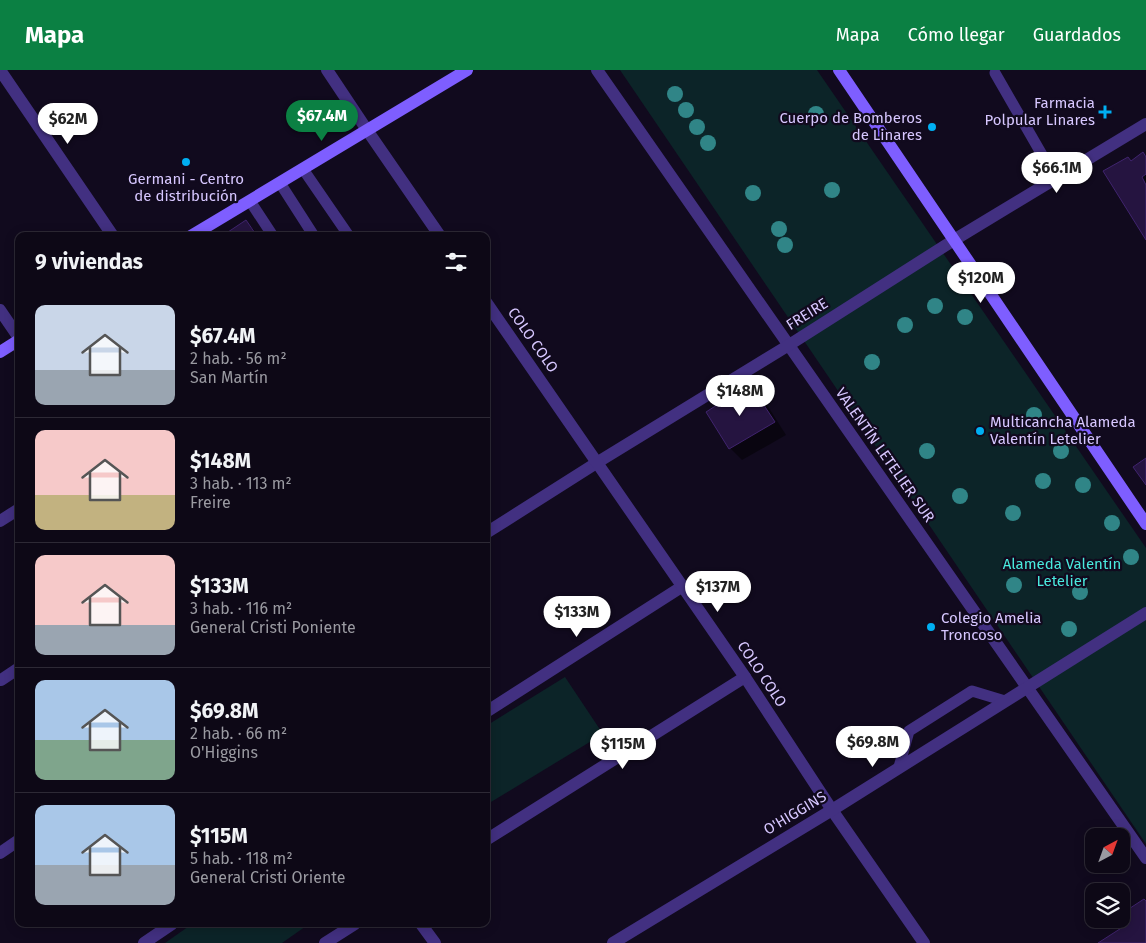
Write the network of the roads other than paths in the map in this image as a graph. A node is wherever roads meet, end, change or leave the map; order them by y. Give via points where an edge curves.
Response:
1 (0, 70) edge
2 (327, 70) edge
3 (467, 70) edge
4 (597, 70) edge
5 (839, 70) edge
6 (995, 73) dead end
7 (1146, 124) edge
8 (367, 130) junction
9 (304, 169) junction
10 (1056, 179) junction
11 (280, 183) junction
12 (250, 201) junction
13 (110, 232) edge
14 (198, 232) edge
15 (270, 232) edge
16 (311, 232) edge
17 (346, 232) edge
18 (437, 232) edge
19 (954, 240) junction
20 (490, 308) edge
21 (0, 310) edge
22 (15, 333) edge
23 (15, 342) edge
24 (789, 346) junction
25 (0, 352) edge
26 (598, 462) junction
27 (15, 511) edge
28 (0, 521) edge
29 (1146, 524) edge
30 (490, 530) edge
31 (683, 586) junction
32 (1146, 613) edge
33 (15, 671) edge
34 (745, 677) junction
35 (1, 680) edge
36 (1026, 687) junction
37 (1005, 701) junction
38 (490, 709) edge
39 (899, 767) junction
40 (832, 810) junction
41 (490, 837) edge
42 (15, 843) edge
43 (0, 853) edge
44 (1146, 858) edge
45 (168, 927) edge
46 (350, 927) edge
47 (424, 927) edge
48 (144, 943) edge
49 (325, 943) edge
50 (435, 943) edge
51 (613, 943) edge
52 (924, 943) edge

1 - 13 street
2 - 8 street
3 - 8 main road
4 - 24 street, VALENTÍN LETELIER SUR
5 - 19 main road
6 - 10 lane
7 - 10 street, FREIRE
8 - 9 main road
8 - 18 street
9 - 11 main road
9 - 17 lane
10 - 19 street, FREIRE
11 - 12 main road
11 - 16 lane
12 - 14 main road
12 - 15 lane
19 - 24 street, FREIRE
19 - 29 main road
20 - 26 street, COLO COLO
21 - 22 street
23 - 25 main road
24 - 26 street, FREIRE
24 - 36 street, VALENTÍN LETELIER SUR
26 - 30 street, FREIRE
26 - 31 street, COLO COLO
27 - 28 street
31 - 34 street, COLO COLO
31 - 38 street
32 - 36 street, O'HIGGINS
33 - 35 street
34 - 40 street, COLO COLO
34 - 41 street
36 - 37 street, O'HIGGINS
36 - 44 street, VALENTÍN LETELIER SUR
37 - 39 street, O'HIGGINS
37 - 39 lane via 972,691 909,731
39 - 40 street, O'HIGGINS
40 - 51 street, O'HIGGINS
40 - 52 street, COLO COLO
42 - 43 street
45 - 48 street
46 - 49 street
47 - 50 street

